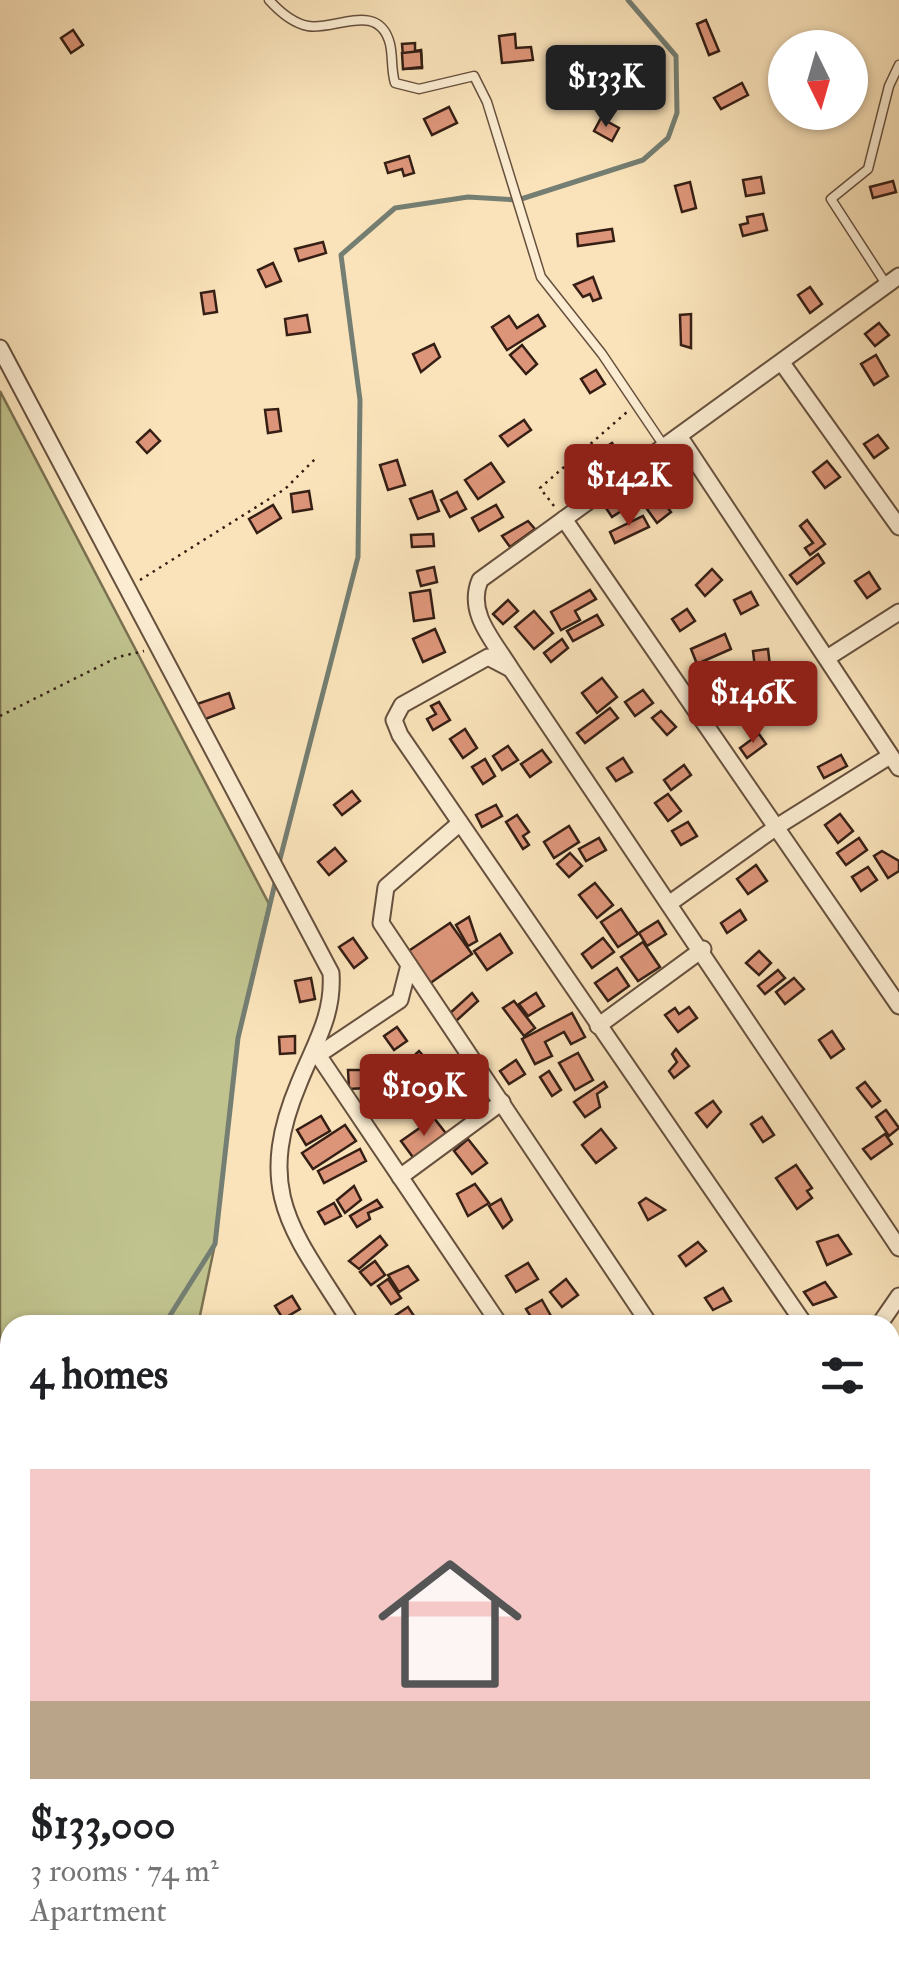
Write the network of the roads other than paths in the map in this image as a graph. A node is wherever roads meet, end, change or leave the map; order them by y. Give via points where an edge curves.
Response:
1 (269, 0) edge
2 (899, 65) edge
3 (893, 280) edge
4 (0, 348) edge
5 (782, 363) junction
6 (679, 436) junction
7 (664, 446) junction
8 (564, 518) junction
9 (899, 526) edge
10 (899, 612) edge
11 (828, 658) junction
12 (511, 669) junction
13 (894, 762) edge
14 (460, 823) junction
15 (778, 826) junction
16 (670, 903) junction
17 (703, 950) junction
18 (408, 965) junction
19 (899, 1006) edge
20 (598, 1026) junction
21 (317, 1053) junction
22 (502, 1102) junction
23 (400, 1177) junction
24 (899, 1248) edge
25 (346, 1315) edge
26 (493, 1315) edge
27 (643, 1315) edge
28 (797, 1315) edge

1 - 7 lane via 309,27 363,18 376,24 390,41 395,83 420,89 474,76 542,277
2 - 3 lane via 868,170 830,199
3 - 5 street
4 - 21 street via 331,973 330,1010
5 - 6 street
5 - 9 street
6 - 7 street
6 - 11 street
7 - 8 street
8 - 12 street via 480,580 473,596
8 - 15 street
10 - 11 street
11 - 13 street
12 - 14 street via 488,658 472,663 402,705 394,720
12 - 16 street
13 - 15 street
14 - 18 street via 382,897 380,924
14 - 20 street
15 - 16 street
15 - 19 street
16 - 17 street
17 - 20 street
17 - 24 street
18 - 21 street via 400,1000
18 - 22 street
20 - 28 street
21 - 23 street
21 - 25 street via 284,1123 280,1203
22 - 23 street
22 - 27 street
23 - 26 street

